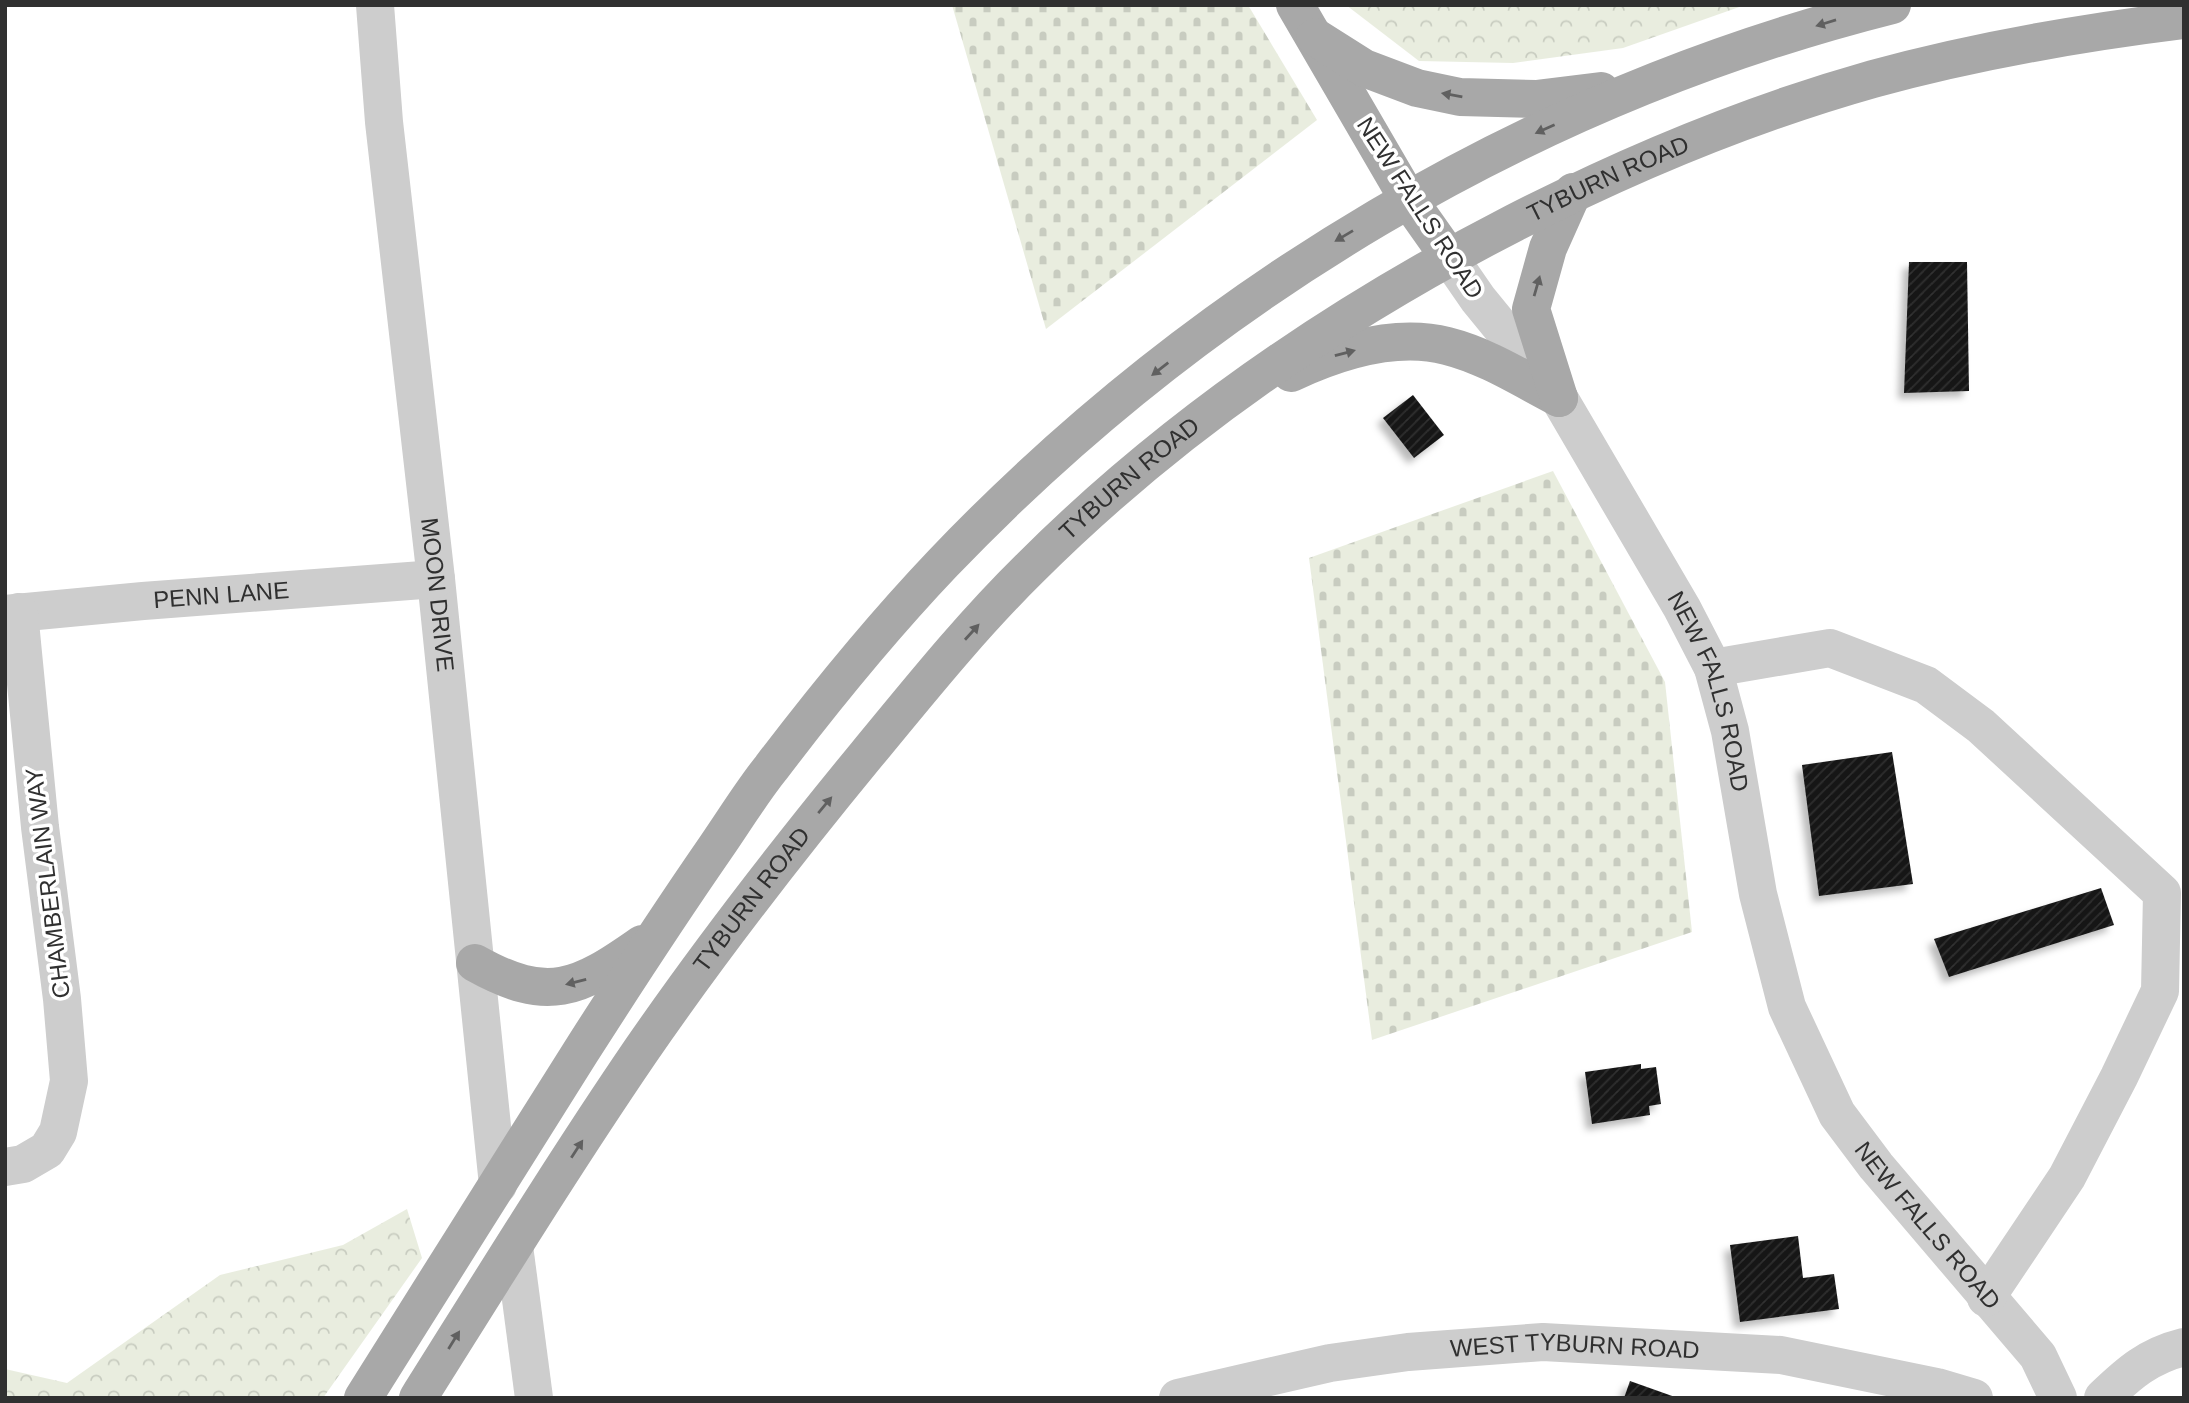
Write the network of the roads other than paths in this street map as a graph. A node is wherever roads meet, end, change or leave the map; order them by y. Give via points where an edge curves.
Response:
1 (375, 5) edge
2 (1295, 5) edge
3 (1892, 5) edge
4 (2184, 20) edge
5 (1315, 37) junction
6 (1641, 86) junction
7 (1573, 192) junction
8 (1408, 199) junction
9 (1449, 257) junction
10 (1559, 398) junction
11 (1215, 408) junction
12 (436, 579) junction
13 (12, 613) edge
14 (1713, 668) junction
15 (655, 934) junction
16 (475, 963) junction
17 (5, 1167) edge
18 (498, 1185) junction
19 (514, 1246) junction
20 (1986, 1298) junction
21 (2184, 1347) edge
22 (363, 1398) edge
23 (418, 1398) edge
24 (534, 1398) edge
25 (1178, 1398) edge
26 (1973, 1398) edge
27 (2058, 1398) edge
28 (2103, 1398) edge

1 - 12 street, MOON DRIVE
2 - 5 main road, NEW FALLS ROAD
3 -> 6 main road via 1745,48
4 - 7 main road, TYBURN ROAD via 1998,49 1871,80 1742,122
6 -> 5 main road via 1536,99 1460,97 1417,88 1364,68
5 - 8 main road, NEW FALLS ROAD
6 -> 8 main road via 1533,134
7 - 9 main road, TYBURN ROAD
10 -> 7 main road via 1531,309 1548,248
8 - 9 main road, NEW FALLS ROAD
8 -> 15 main road via 1253,297 1118,401 1031,477 943,563 867,648 769,771
9 - 10 street, NEW FALLS ROAD
9 - 11 main road, TYBURN ROAD via 1313,338
11 -> 10 main road via 1323,358 1413,341 1447,346 1486,361
10 - 14 street, NEW FALLS ROAD
19 -> 11 main road, TYBURN ROAD via 657,1029 792,846 923,687 1035,563 1118,485
12 - 13 street, PENN LANE
12 - 16 street, MOON DRIVE
13 - 17 street, CHAMBERLAIN WAY via 69,1081 58,1132 47,1150 23,1164
14 - 20 street, NEW FALLS ROAD via 1730,731 1758,894 1787,1007 1837,1114
14 - 20 street via 1830,648 1926,685 1981,726 2162,893 2160,991 2067,1177
15 -> 16 main road via 584,981 552,987 503,979
15 - 18 main road
16 - 18 street, MOON DRIVE
18 - 22 main road
23 -> 19 main road, TYBURN ROAD
19 - 24 street
20 - 27 street, NEW FALLS ROAD via 2038,1356
21 - 28 street via 2135,1368
25 - 26 street, WEST TYBURN ROAD via 1330,1363 1543,1342 1781,1355

